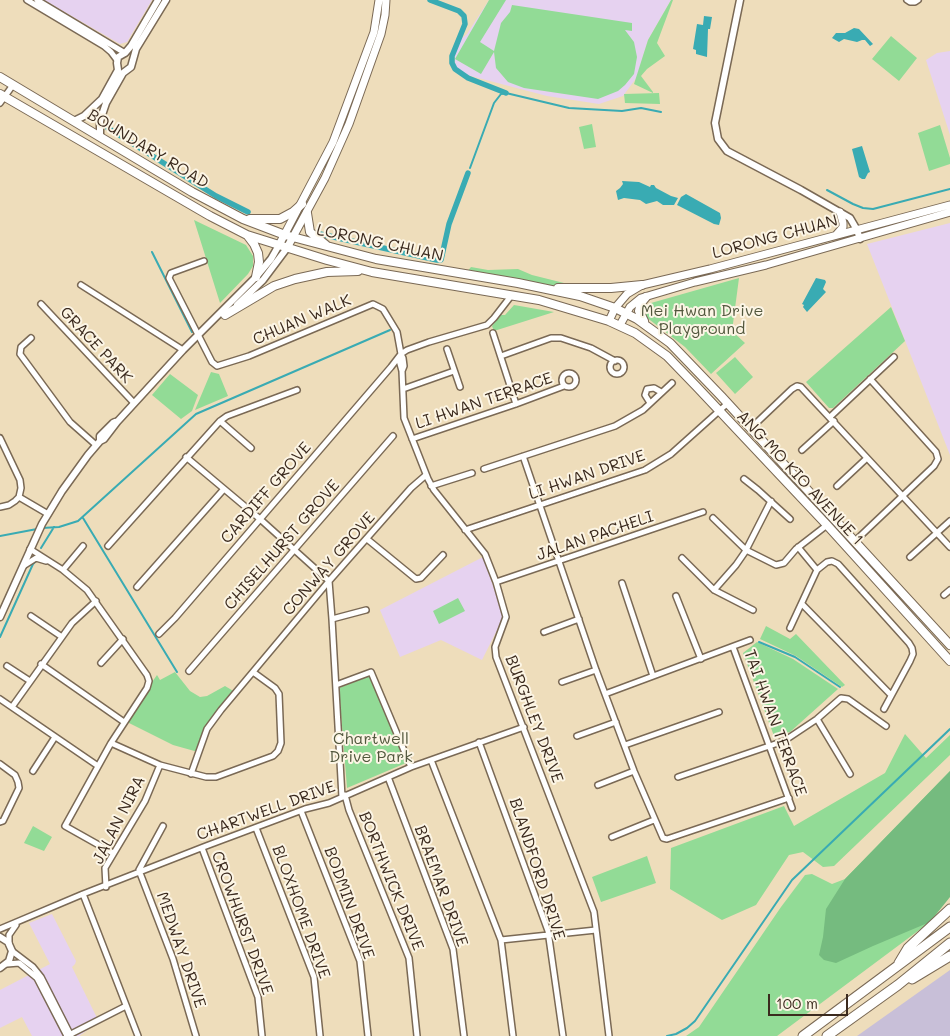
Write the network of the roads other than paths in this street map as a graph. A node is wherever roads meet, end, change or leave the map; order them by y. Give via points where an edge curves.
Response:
1 (28, 0) edge
2 (37, 0) edge
3 (158, 0) edge
4 (166, 0) edge
5 (379, 0) edge
6 (386, 0) edge
7 (740, 0) edge
8 (907, 0) edge
9 (918, 0) edge
10 (112, 46) junction
11 (131, 46) junction
12 (125, 53) junction
13 (133, 60) junction
14 (117, 62) junction
15 (127, 70) junction
16 (0, 77) edge
17 (13, 84) junction
18 (2, 98) edge
19 (74, 121) junction
20 (100, 137) junction
21 (302, 204) junction
22 (950, 205) edge
23 (840, 212) junction
24 (950, 212) edge
25 (307, 213) junction
26 (243, 219) junction
27 (857, 230) junction
28 (246, 235) junction
29 (289, 236) junction
30 (833, 237) junction
31 (860, 239) junction
32 (283, 246) junction
33 (788, 248) junction
34 (331, 249) junction
35 (791, 258) junction
36 (204, 261) dead end
37 (722, 266) junction
38 (372, 272) junction
39 (727, 276) junction
40 (256, 277) junction
41 (81, 285) dead end
42 (642, 285) junction
43 (544, 289) junction
44 (511, 296) junction
45 (646, 297) junction
46 (41, 304) dead end
47 (615, 308) junction
48 (626, 313) junction
49 (225, 315) junction
50 (609, 321) junction
51 (211, 323) junction
52 (620, 325) junction
53 (649, 326) junction
54 (493, 333) dead end
55 (198, 335) junction
56 (31, 338) dead end
57 (447, 349) dead end
58 (183, 350) junction
59 (401, 354) junction
60 (500, 356) junction
61 (894, 357) dead end
62 (615, 361) dead end
63 (392, 367) junction
64 (454, 370) junction
65 (402, 371) junction
66 (870, 380) junction
67 (672, 383) dead end
68 (564, 386) dead end
69 (460, 387) dead end
70 (402, 389) junction
71 (298, 390) dead end
72 (661, 392) junction
73 (134, 403) junction
74 (728, 403) junction
75 (516, 404) junction
76 (650, 404) junction
77 (719, 411) junction
78 (832, 419) junction
79 (220, 421) junction
80 (751, 428) junction
81 (393, 436) dead end
82 (0, 438) edge
83 (412, 439) junction
84 (98, 443) junction
85 (251, 448) dead end
86 (802, 450) dead end
87 (7, 452) junction
88 (0, 454) edge
89 (523, 456) junction
90 (186, 457) junction
91 (867, 458) junction
92 (484, 469) dead end
93 (472, 472) dead end
94 (426, 475) junction
95 (744, 479) dead end
96 (431, 486) junction
97 (836, 486) dead end
98 (224, 489) junction
99 (902, 496) junction
100 (18, 497) junction
101 (771, 502) junction
102 (539, 505) junction
103 (0, 506) edge
104 (702, 512) dead end
105 (48, 514) junction
106 (713, 518) dead end
107 (260, 519) junction
108 (790, 519) dead end
109 (950, 521) edge
110 (827, 525) junction
111 (465, 530) junction
112 (936, 534) junction
113 (366, 539) junction
114 (854, 542) junction
115 (83, 546) dead end
116 (108, 546) dead end
117 (798, 547) junction
118 (950, 547) edge
119 (30, 550) junction
120 (294, 550) junction
121 (746, 550) junction
122 (443, 555) dead end
123 (682, 558) dead end
124 (910, 558) dead end
125 (559, 562) junction
126 (54, 564) junction
127 (22, 567) junction
128 (63, 570) junction
129 (817, 570) junction
130 (329, 581) junction
131 (496, 582) junction
132 (622, 583) dead end
133 (137, 587) dead end
134 (714, 590) junction
135 (950, 590) edge
136 (944, 595) dead end
137 (676, 596) dead end
138 (96, 600) junction
139 (802, 604) junction
140 (2, 609) edge
141 (366, 610) dead end
142 (753, 610) dead end
143 (0, 616) edge
144 (31, 616) dead end
145 (332, 619) junction
146 (579, 619) junction
147 (790, 628) dead end
148 (544, 632) dead end
149 (159, 634) dead end
150 (62, 637) junction
151 (123, 639) junction
152 (750, 640) dead end
153 (950, 645) edge
154 (734, 647) junction
155 (701, 659) junction
156 (950, 661) edge
157 (101, 663) dead end
158 (41, 664) junction
159 (7, 666) dead end
160 (596, 670) junction
161 (189, 672) dead end
162 (253, 672) junction
163 (653, 676) junction
164 (30, 681) junction
165 (562, 682) dead end
166 (336, 685) junction
167 (605, 694) junction
168 (891, 695) junction
169 (0, 699) edge
170 (12, 707) junction
171 (884, 709) dead end
172 (719, 712) dead end
173 (816, 719) junction
174 (124, 722) junction
175 (616, 722) junction
176 (886, 726) dead end
177 (524, 727) junction
178 (577, 736) dead end
179 (55, 737) junction
180 (479, 742) junction
181 (111, 743) junction
182 (624, 745) junction
183 (771, 745) junction
184 (431, 760) junction
185 (0, 764) edge
186 (160, 764) junction
187 (98, 766) junction
188 (411, 768) junction
189 (33, 771) dead end
190 (634, 771) junction
191 (191, 774) junction
192 (850, 774) dead end
193 (678, 776) dead end
194 (388, 777) junction
195 (598, 785) dead end
196 (344, 796) junction
197 (788, 798) junction
198 (792, 808) dead end
199 (301, 810) junction
200 (654, 820) junction
201 (0, 822) edge
202 (163, 826) dead end
203 (256, 828) junction
204 (612, 837) dead end
205 (202, 848) junction
206 (113, 853) junction
207 (140, 873) junction
208 (106, 887) junction
209 (84, 894) junction
210 (950, 909) edge
211 (18, 922) junction
212 (950, 927) edge
213 (0, 929) edge
214 (596, 930) junction
215 (548, 934) junction
216 (1, 937) edge
217 (501, 940) junction
218 (950, 943) edge
219 (11, 948) junction
220 (950, 956) edge
221 (7, 964) junction
222 (898, 965) junction
223 (0, 968) edge
224 (898, 985) junction
225 (126, 1006) junction
226 (69, 1036) edge
227 (138, 1036) edge
228 (196, 1036) edge
229 (262, 1036) edge
230 (320, 1036) edge
231 (368, 1036) edge
232 (417, 1036) edge
233 (464, 1036) edge
234 (513, 1036) edge
235 (563, 1036) edge
236 (609, 1036) edge
237 (803, 1036) edge
238 (827, 1036) edge

1 - 14 street via 104,46
2 - 10 street
3 - 11 street
4 - 13 street via 136,49
5 - 21 main road via 374,32 346,108
6 - 25 main road via 381,34 349,124
7 - 23 street via 715,123 718,139 727,151
8 - 9 street
10 - 11 street
10 - 12 street
11 - 12 street
12 - 13 street
12 - 14 street
13 - 15 street
14 - 15 street via 121,69
14 - 19 street via 118,70 102,99
15 - 20 street via 103,110
16 - 17 main road, BOUNDARY ROAD
17 - 18 street
17 - 19 main road, BOUNDARY ROAD
18 - 28 main road, BOUNDARY ROAD
19 - 20 main road, BOUNDARY ROAD
20 - 26 main road, BOUNDARY ROAD
21 - 26 main road via 280,219
21 - 29 main road
22 - 27 main road, LORONG CHUAN
23 - 27 street via 850,218
23 - 30 main road via 843,227
24 - 31 main road, LORONG CHUAN
25 - 29 main road
25 - 34 main road via 310,232
26 - 29 main road, BOUNDARY ROAD
27 - 30 main road, LORONG CHUAN
27 - 31 street
28 - 32 main road, BOUNDARY ROAD
28 - 40 main road via 258,253
29 - 32 main road
29 - 34 main road, LORONG CHUAN
30 - 33 main road, LORONG CHUAN
31 - 35 main road, LORONG CHUAN
32 - 38 main road, LORONG CHUAN
32 - 40 street
32 - 49 street via 254,290
33 - 35 main road
33 - 37 main road, LORONG CHUAN
34 - 43 main road, LORONG CHUAN
35 - 39 main road, LORONG CHUAN
36 - 55 street via 169,275
37 - 39 main road
37 - 42 main road, LORONG CHUAN
38 - 44 main road, LORONG CHUAN
38 - 49 main road via 310,274 274,286
39 - 45 main road, LORONG CHUAN
40 - 51 street
41 - 58 street
42 - 43 main road
42 - 47 main road, LORONG CHUAN via 627,294
43 - 47 main road, LORONG CHUAN via 580,296
44 - 50 main road, LORONG CHUAN via 539,300
44 - 59 street via 487,325
45 - 48 main road, LORONG CHUAN via 633,303
45 - 53 main road via 639,311
46 - 73 street, GRACE PARK
47 - 48 main road, LORONG CHUAN
47 - 50 main road, LORONG CHUAN
48 - 52 main road, LORONG CHUAN
48 - 53 main road, ANG MO KIO AVENUE 1
49 - 51 street
50 - 52 main road, LORONG CHUAN
51 - 55 street
52 - 77 main road, ANG MO KIO AVENUE 1 via 667,356
53 - 74 main road, ANG MO KIO AVENUE 1
54 - 60 street
55 - 58 street
55 - 59 street, CHUAN WALK via 212,362 217,366 223,365 375,304 383,309 396,330
56 - 84 street via 21,347 20,354 70,422
57 - 64 street
58 - 73 street
59 - 63 street, CARDIFF GROVE
59 - 65 street, BURGHLEY DRIVE
60 - 62 street via 551,338 561,338 596,350
60 - 75 street
61 - 66 street
63 - 65 street
63 - 107 street, CARDIFF GROVE
64 - 69 street
64 - 70 street
65 - 70 street, BURGHLEY DRIVE
66 - 78 street
66 - 99 street via 938,456 936,465
67 - 72 street
68 - 75 street, LI HWAN TERRACE
70 - 83 street, BURGHLEY DRIVE via 403,413
71 - 79 street
72 - 76 street
72 - 76 street via 647,389 645,395
73 - 84 street via 100,436
74 - 77 street, LI HWAN DRIVE
74 - 80 main road, ANG MO KIO AVENUE 1
75 - 83 street, LI HWAN TERRACE
76 - 89 street via 615,426
77 - 102 street, LI HWAN DRIVE via 658,463 629,476
77 - 110 main road, ANG MO KIO AVENUE 1
78 - 80 street via 807,391 797,386
78 - 86 street
78 - 91 street
79 - 85 street
79 - 90 street
80 - 114 main road, ANG MO KIO AVENUE 1
81 - 120 street, CHISELHURST GROVE
82 - 87 street
83 - 94 street, BURGHLEY DRIVE
84 - 105 street
87 - 88 street
87 - 100 street via 20,480
89 - 92 street
89 - 102 street
90 - 98 street
90 - 116 street
91 - 97 street
91 - 99 street
93 - 96 street
94 - 96 street, BURGHLEY DRIVE
94 - 113 street, CONWAY GROVE
95 - 101 street
96 - 111 street, BURGHLEY DRIVE
98 - 107 street
98 - 133 street
99 - 112 street
99 - 114 street
100 - 103 street via 9,505
100 - 105 street
101 - 108 street
101 - 121 street
102 - 111 street, LI HWAN DRIVE
102 - 125 street
104 - 125 street, JALAN PACHELI
105 - 119 street
106 - 121 street
107 - 120 street
107 - 149 street, CARDIFF GROVE
109 - 112 street
110 - 117 street
110 - 156 main road, ANG MO KIO AVENUE 1
111 - 131 street, BURGHLEY DRIVE via 485,554
112 - 118 street
112 - 124 street
113 - 122 street via 416,579 421,578
113 - 130 street, CONWAY GROVE
114 - 153 main road, ANG MO KIO AVENUE 1
115 - 128 street
117 - 121 street via 784,563 778,565
117 - 129 street
119 - 126 street
119 - 127 street
120 - 130 street
120 - 161 street, CHISELHURST GROVE
121 - 134 street
123 - 134 street
125 - 131 street, JALAN PACHELI
125 - 146 street
126 - 127 street via 36,558
126 - 128 street
127 - 140 street
128 - 138 street
129 - 139 street
129 - 168 street via 827,562 838,564 911,645 913,654
130 - 145 street, BORTHWICK DRIVE
130 - 162 street, CONWAY GROVE
131 - 177 street, BURGHLEY DRIVE via 506,617 495,653
132 - 163 street
134 - 142 street
135 - 136 street
137 - 155 street
138 - 150 street
138 - 151 street
139 - 147 street
139 - 168 street
140 - 143 street
141 - 145 street
144 - 150 street
145 - 166 street, BORTHWICK DRIVE
146 - 148 street
146 - 160 street
150 - 158 street
151 - 157 street
151 - 174 street via 149,681
152 - 154 street
154 - 155 street
154 - 183 street, TAI HWAN TERRACE
155 - 163 street
158 - 164 street
158 - 174 street
159 - 164 street
160 - 165 street
160 - 167 street
162 - 191 street, CONWAY GROVE via 208,729
162 - 191 street via 278,692 281,742 278,751 271,757 216,777
163 - 167 street
164 - 170 street
166 - 188 street via 371,672
166 - 196 street, BORTHWICK DRIVE
167 - 175 street
168 - 171 street
169 - 170 street
170 - 179 street
172 - 182 street
173 - 176 street via 844,697
173 - 183 street via 793,736
173 - 192 street
174 - 181 street
175 - 178 street
175 - 182 street
177 - 180 street, CHARTWELL DRIVE
177 - 214 street, BURGHLEY DRIVE via 589,897
179 - 187 street
179 - 189 street
180 - 184 street, CHARTWELL DRIVE
180 - 215 street, BLANDFORD DRIVE
181 - 186 street
181 - 187 street
182 - 190 street
183 - 193 street
183 - 197 street, TAI HWAN TERRACE
184 - 188 street, CHARTWELL DRIVE
184 - 217 street
185 - 201 street via 14,775 19,788
186 - 191 street
186 - 206 street, JALAN NIRA via 145,801
187 - 206 street via 65,826
188 - 194 street, CHARTWELL DRIVE
190 - 195 street
190 - 200 street
194 - 196 street, CHARTWELL DRIVE
194 - 233 street, BRAEMAR DRIVE via 453,948
196 - 199 street, CHARTWELL DRIVE
196 - 232 street, BORTHWICK DRIVE via 409,958
197 - 198 street, TAI HWAN TERRACE
197 - 200 street via 667,839 663,838
199 - 203 street, CHARTWELL DRIVE
199 - 231 street, BODMIN DRIVE via 360,961
200 - 204 street
202 - 207 street
203 - 205 street, CHARTWELL DRIVE
203 - 230 street, BLOXHOME DRIVE via 314,976
205 - 207 street, CHARTWELL DRIVE
205 - 229 street, CROWHURST DRIVE via 258,997
206 - 208 street, JALAN NIRA via 106,868
207 - 208 street, CHARTWELL DRIVE
207 - 228 street, MEDWAY DRIVE via 173,958
208 - 209 street, CHARTWELL DRIVE
209 - 211 street, CHARTWELL DRIVE
209 - 225 street
210 - 222 highway via 908,948
211 - 213 street, CHARTWELL DRIVE
211 - 219 street via 9,935
212 - 222 highway
214 - 215 street
214 - 236 street, BURGHLEY DRIVE
215 - 217 street
215 - 235 street, BLANDFORD DRIVE
216 - 219 street
217 - 234 street
218 - 224 highway
219 - 221 street
219 - 226 street via 41,977
220 - 224 highway
221 - 223 street
221 - 226 street via 19,964 37,978
222 - 237 highway
224 - 238 highway
225 - 226 street
225 - 227 street

